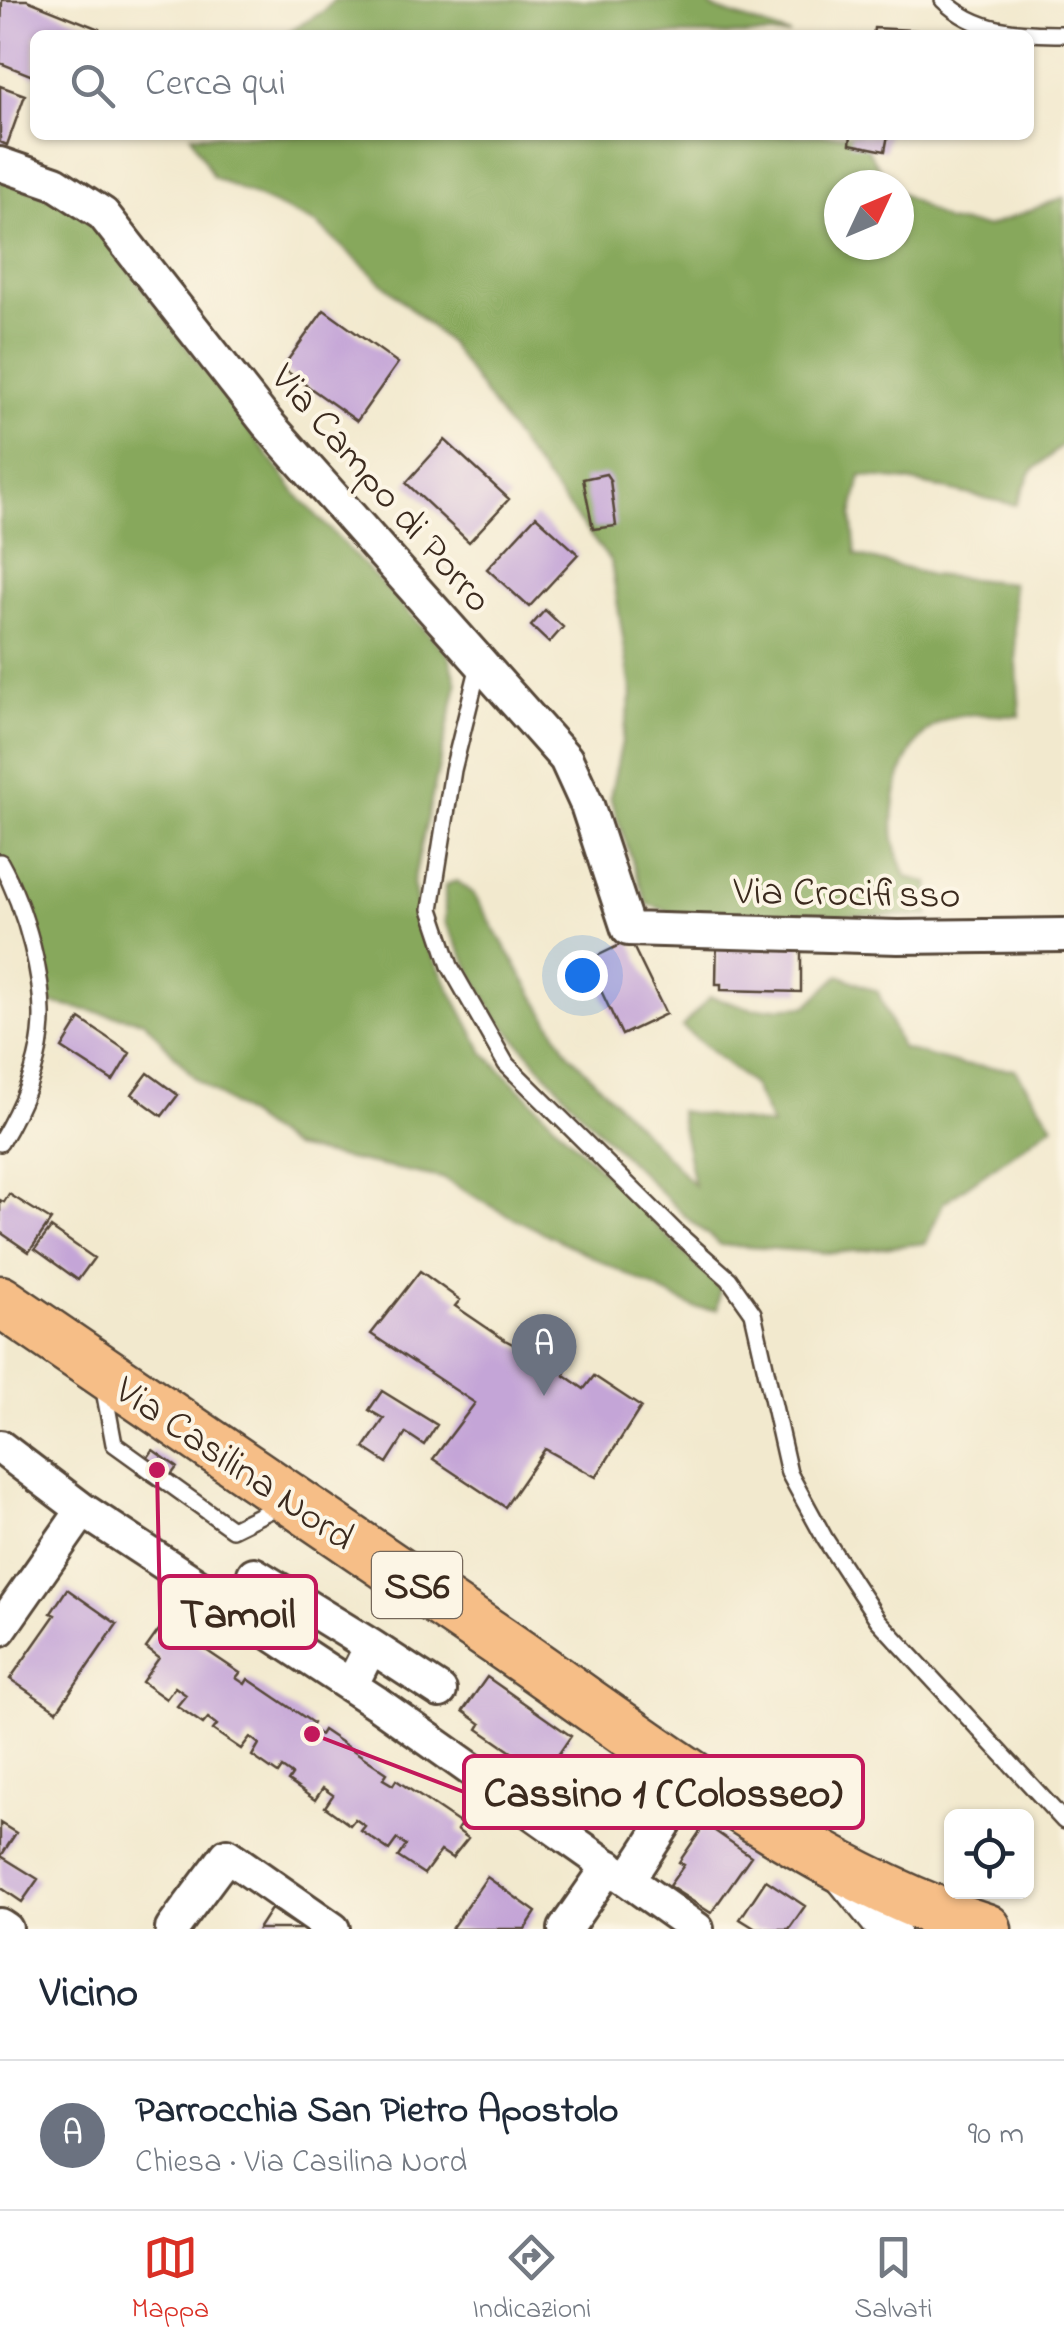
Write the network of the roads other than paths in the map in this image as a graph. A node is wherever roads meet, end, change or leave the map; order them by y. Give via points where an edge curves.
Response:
1 (943, 0) edge
2 (999, 30) edge
3 (1034, 34) edge
4 (1064, 34) edge
5 (0, 164) edge
6 (480, 662) junction
7 (0, 862) edge
8 (628, 928) joint
9 (1064, 936) edge
10 (0, 1143) edge
11 (0, 1301) edge
12 (0, 1447) edge
13 (83, 1510) junction
14 (254, 1574) dead end
15 (0, 1629) edge
16 (371, 1646) junction
17 (351, 1686) junction
18 (440, 1691) dead end
19 (695, 1777) junction
20 (1064, 1821) edge
21 (837, 1865) junction
22 (619, 1874) junction
23 (0, 1925) edge
24 (6, 1929) edge
25 (172, 1929) edge
26 (334, 1929) edge
27 (565, 1929) edge
28 (697, 1929) edge
29 (889, 1929) edge
30 (986, 1929) edge

1 - 2 lane
3 - 4 lane
5 - 6 street, Via Campo di Porro via 55,183 103,214 267,423
6 - 8 street, Via Campo di Porro via 566,760 588,805
6 - 20 lane via 453,770 431,909 450,966 506,1064 730,1279 753,1313 790,1473 825,1539 878,1620
7 - 10 lane via 24,914 42,1032 32,1077
8 - 9 street, Via Crocifisso
11 - 19 main road, Via Casilina Nord / SS6
12 - 13 street
13 - 15 street
13 - 17 street
14 - 16 street
16 - 17 street
16 - 18 street
17 - 22 street
19 - 21 main road, Via Casilina Nord / SS6
19 - 22 street
21 - 29 street
21 - 30 main road, Via Casilina Nord / SS6
22 - 27 street
22 - 28 street
23 - 24 street
25 - 26 street via 227,1855

